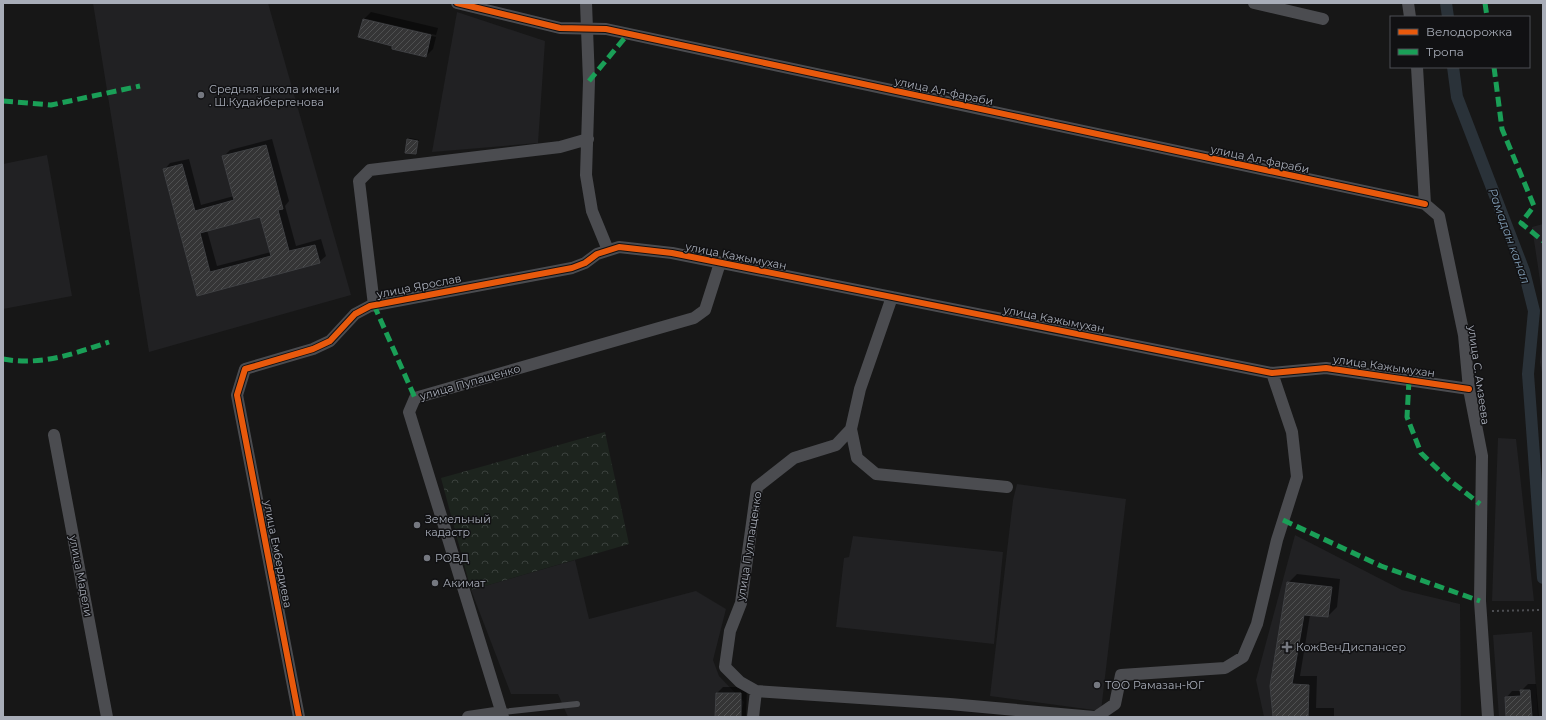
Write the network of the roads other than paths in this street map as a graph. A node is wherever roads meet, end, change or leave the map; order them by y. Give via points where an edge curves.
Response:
1 (457, 3) edge
2 (586, 3) edge
3 (1254, 3) edge
4 (1408, 3) edge
5 (1410, 16) edge
6 (1323, 19) dead end
7 (587, 29) junction
8 (1417, 68) edge
9 (588, 139) junction
10 (1425, 204) junction
11 (636, 248) joint
12 (608, 250) junction
13 (720, 263) junction
14 (892, 296) junction
15 (374, 305) junction
16 (1272, 373) junction
17 (1469, 389) junction
18 (237, 395) joint
19 (850, 429) junction
20 (54, 435) dead end
21 (1007, 487) dead end
22 (756, 691) junction
23 (577, 704) dead end
24 (503, 714) edge
25 (107, 717) edge
26 (299, 717) edge
27 (468, 717) edge
28 (753, 717) edge
29 (1095, 717) edge
30 (1488, 717) edge

1 - 7 street, улица Ал-фараби via 560,28
2 - 7 street
3 - 6 street
4 - 5 street
7 - 9 street
7 - 10 street, улица Ал-фараби via 606,29
8 - 10 street
9 - 12 street via 586,176 592,211
9 - 15 street via 560,147 370,170 359,181
10 - 17 street, улица С. Амзеева via 1438,216 1464,335
11 - 12 street, улица Ярослав via 619,247
11 - 13 street, улица Кажымухан
12 - 15 street, улица Ярослав via 572,268
13 - 14 street, улица Кажымухан
13 - 24 street, улица Пупащенко via 705,310 694,318 415,398 409,412
14 - 16 street, улица Кажымухан
14 - 19 street, улица Пулпащенко via 860,389
15 - 18 street, улица Ярослав via 355,314 330,341 313,349 245,369
16 - 17 street, улица Кажымухан via 1326,368
16 - 29 street, улица Пулпащенко via 1292,432 1297,477 1257,624 1243,657 1225,668 1121,675 1115,704
17 - 30 street, улица С. Амзеева via 1482,456 1481,611
18 - 26 street, улица Ембердиева
19 - 21 street via 856,458 876,474
19 - 22 street, улица Пулпащенко via 836,445 794,458 757,487 741,603 730,631 725,667 740,682
20 - 25 street, улица Мадели
22 - 28 street
22 - 29 street, улица Пулпащенко
23 - 24 lane
24 - 27 street

